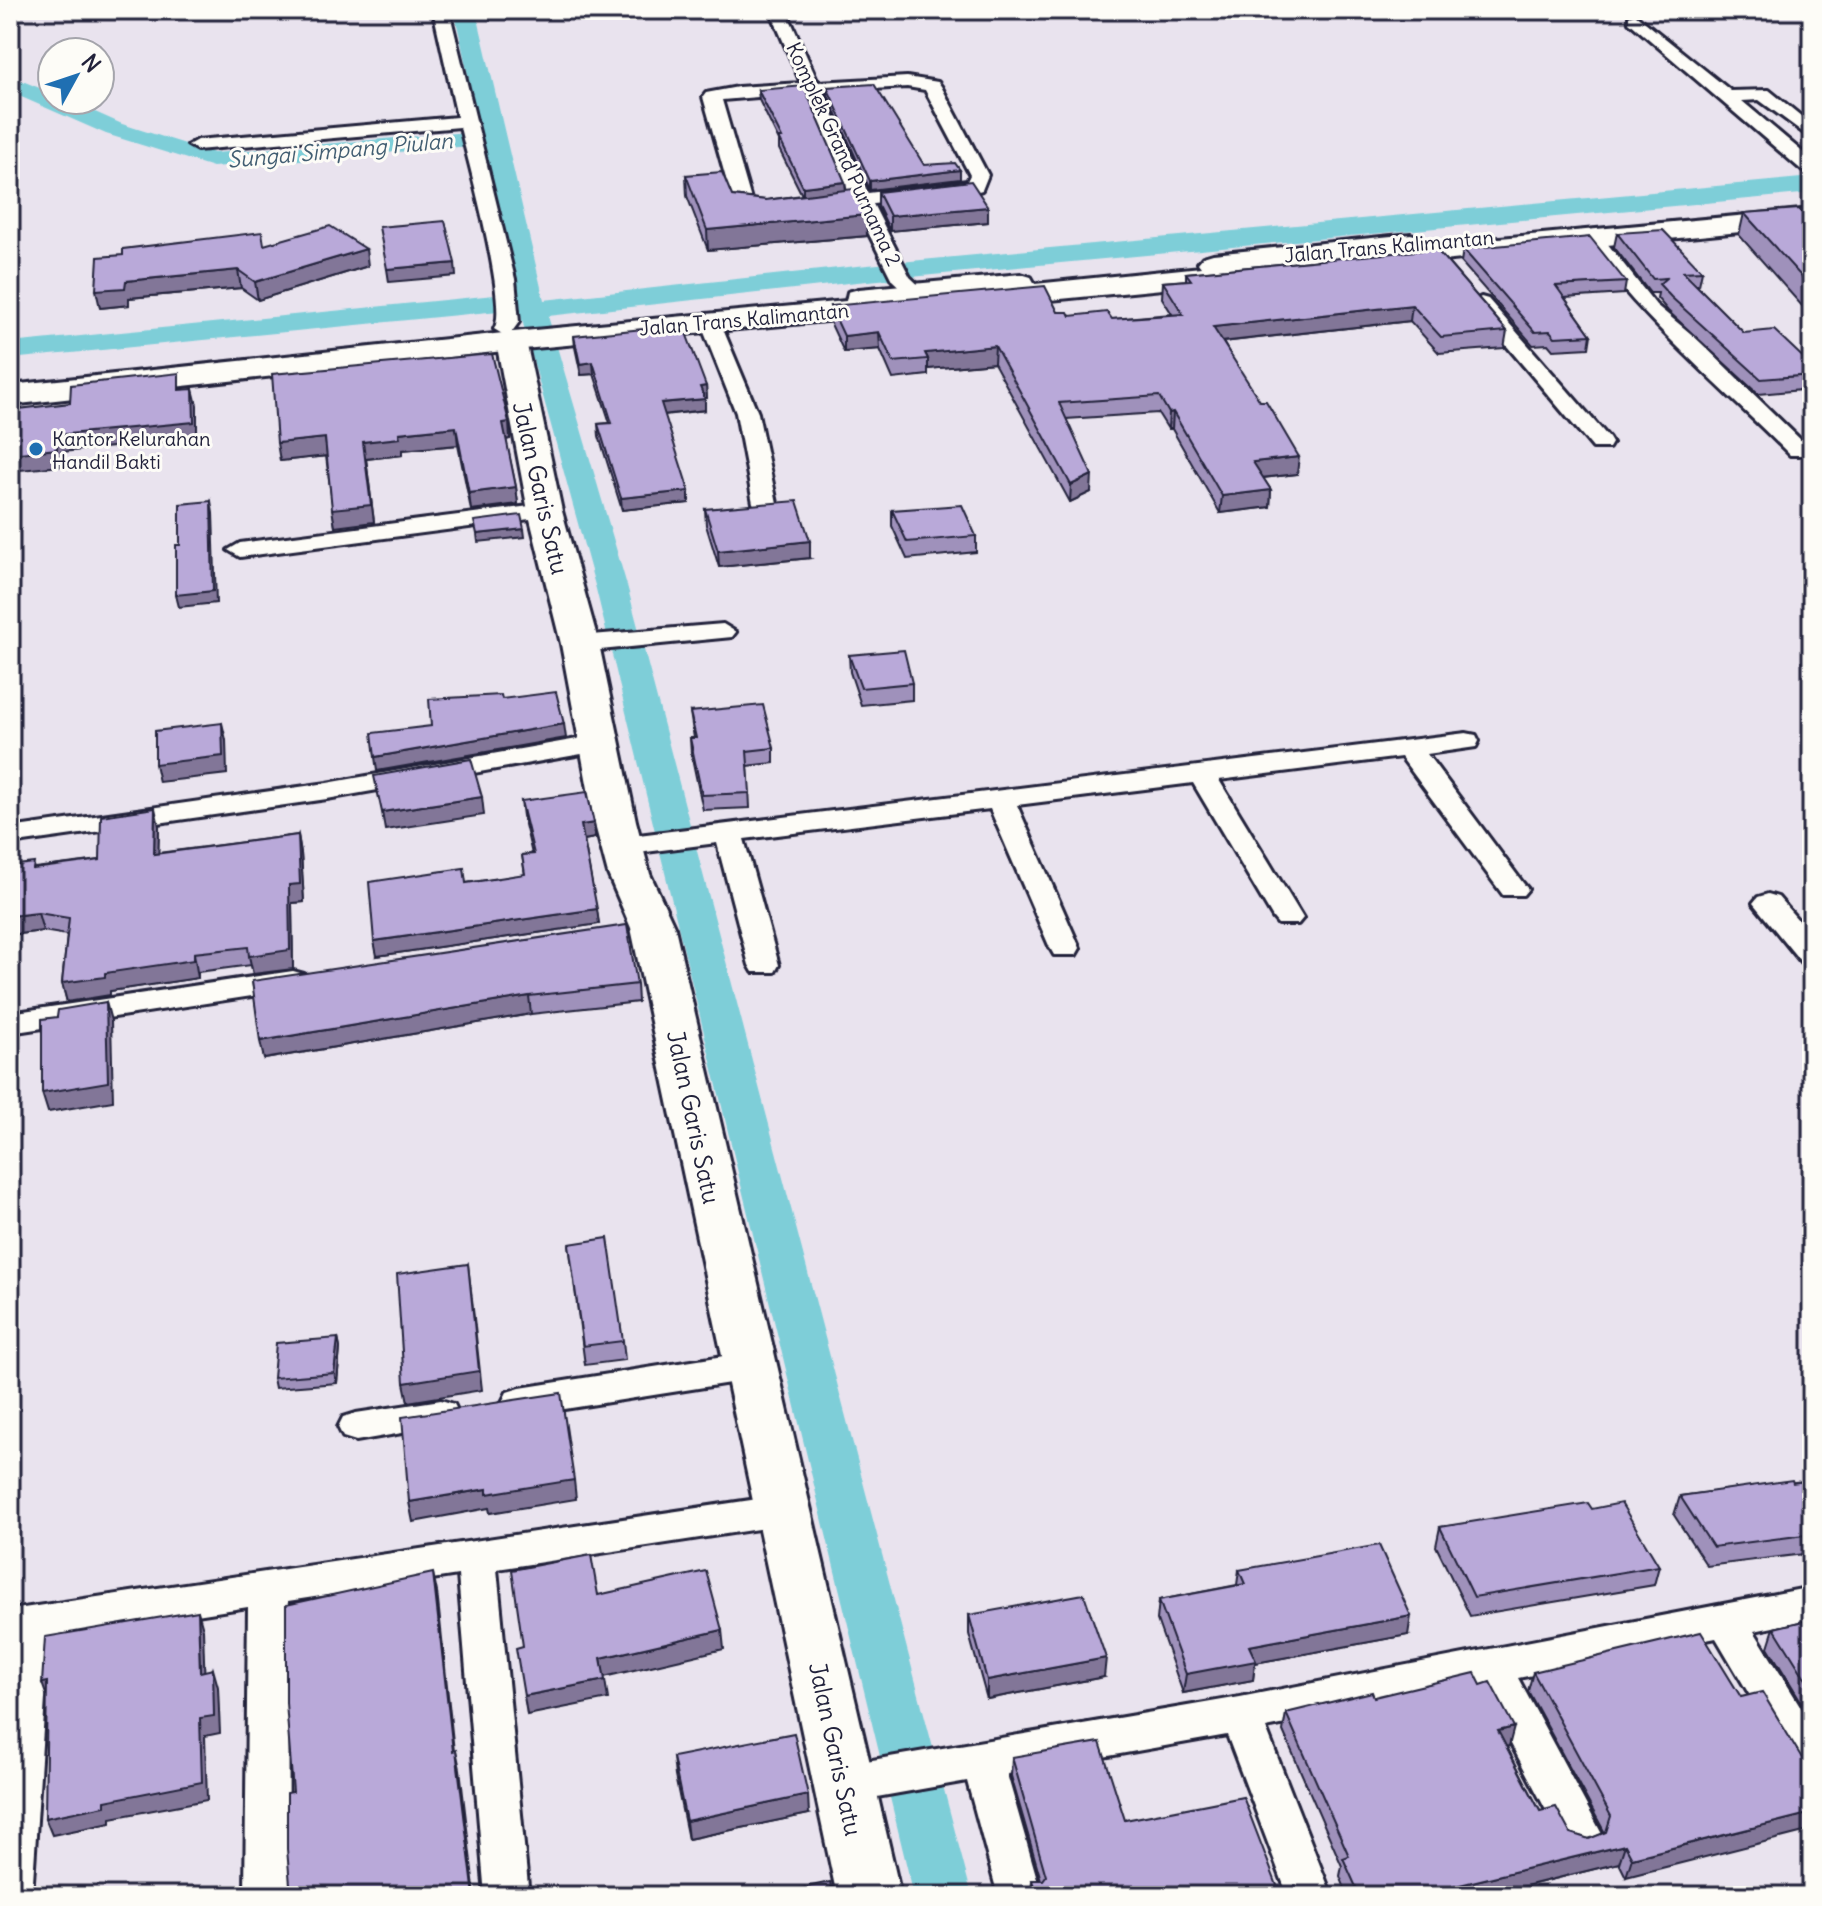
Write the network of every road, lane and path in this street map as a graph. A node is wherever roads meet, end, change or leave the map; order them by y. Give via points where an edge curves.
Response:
1 (441, 10) edge
2 (778, 10) edge
3 (1635, 19) dead end
4 (813, 87) junction
5 (1726, 97) junction
6 (471, 131) junction
7 (1812, 134) edge
8 (197, 145) dead end
9 (1804, 155) edge
10 (1812, 169) edge
11 (862, 201) junction
12 (1812, 207) edge
13 (1812, 217) edge
14 (1592, 237) junction
15 (1438, 252) junction
16 (1275, 263) junction
17 (909, 286) junction
18 (710, 322) junction
19 (594, 327) junction
20 (508, 330) junction
21 (10, 377) edge
22 (10, 395) edge
23 (1601, 443) dead end
24 (1798, 450) dead end
25 (765, 503) edge
26 (545, 511) junction
27 (240, 550) dead end
28 (723, 632) dead end
29 (593, 643) junction
30 (1466, 741) dead end
31 (600, 743) junction
32 (1409, 749) junction
33 (1202, 775) junction
34 (1000, 799) junction
35 (728, 832) junction
36 (10, 836) edge
37 (639, 843) junction
38 (1513, 889) dead end
39 (1768, 903) dead end
40 (1288, 918) dead end
41 (1065, 948) dead end
42 (1812, 955) edge
43 (764, 965) dead end
44 (327, 975) edge
45 (10, 1023) edge
46 (749, 1366) junction
47 (356, 1427) dead end
48 (784, 1510) junction
49 (476, 1558) junction
50 (268, 1588) junction
51 (1812, 1603) edge
52 (1726, 1619) junction
53 (20, 1625) edge
54 (1490, 1665) junction
55 (1240, 1715) junction
56 (967, 1761) junction
57 (1812, 1762) edge
58 (862, 1780) junction
59 (1582, 1836) edge
60 (10, 1896) edge
61 (267, 1896) edge
62 (507, 1896) edge
63 (869, 1896) edge
64 (1020, 1896) edge
65 (1310, 1896) edge

1 - 6 street
2 - 4 street, Komplek Grand Purnama 2
3 - 5 street
4 - 11 street, Komplek Grand Purnama 2
4 - 11 street via 712,97 744,207 766,211
4 - 11 street via 907,82 932,86 979,175 975,186
5 - 7 street via 1763,94
5 - 9 street
6 - 8 street
6 - 20 street via 505,285
9 - 10 street
11 - 17 street, Komplek Grand Purnama 2
12 - 16 main road, Jalan Trans Kalimantan
13 - 14 main road, Jalan Trans Kalimantan
14 - 15 main road, Jalan Trans Kalimantan
14 - 24 street via 1649,309
15 - 16 main road, Jalan Trans Kalimantan
15 - 23 street
16 - 17 main road, Jalan Trans Kalimantan
16 - 18 main road, Jalan Trans Kalimantan
17 - 19 main road, Jalan Trans Kalimantan
18 - 19 main road, Jalan Trans Kalimantan
18 - 25 street via 747,413
19 - 20 main road, Jalan Trans Kalimantan
20 - 21 main road, Jalan Trans Kalimantan
20 - 22 main road, Jalan Trans Kalimantan
20 - 26 main road, Jalan Garis Satu
26 - 27 street
26 - 29 main road, Jalan Garis Satu
28 - 29 street
29 - 31 main road, Jalan Garis Satu
30 - 32 street
31 - 36 street via 327,791
31 - 37 main road, Jalan Garis Satu
32 - 33 street
32 - 38 street
33 - 34 street
33 - 40 street
34 - 35 street
34 - 41 street
35 - 37 street
35 - 43 street
37 - 46 main road, Jalan Garis Satu via 629,874 638,930
39 - 42 street
44 - 45 street
46 - 47 street
46 - 48 main road, Jalan Garis Satu
48 - 49 street
48 - 58 main road, Jalan Garis Satu
49 - 50 street
49 - 62 street
50 - 53 street
50 - 61 street
51 - 52 street
52 - 54 street
52 - 57 street
53 - 60 street
54 - 55 street
54 - 59 street
55 - 56 street
55 - 65 street
56 - 58 street
56 - 64 street
58 - 63 main road, Jalan Garis Satu

